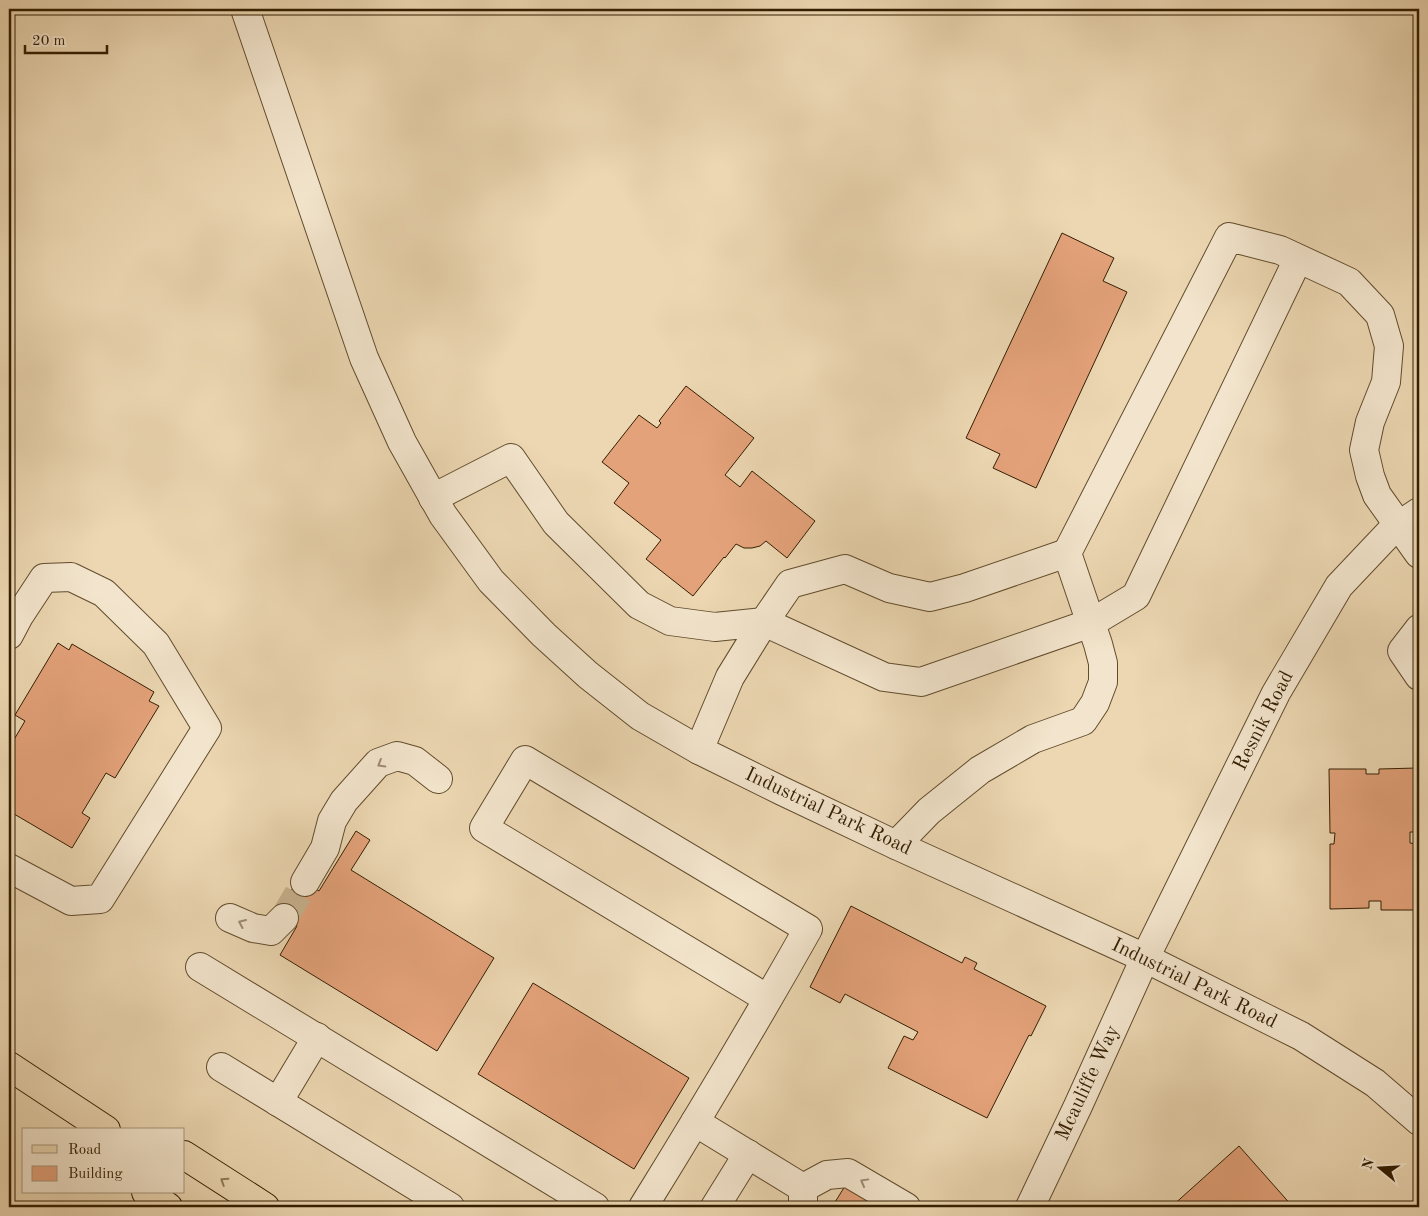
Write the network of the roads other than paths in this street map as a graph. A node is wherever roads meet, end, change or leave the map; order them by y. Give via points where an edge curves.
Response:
1 (245, 9) edge
2 (1298, 258) junction
3 (433, 498) junction
4 (1409, 519) edge
5 (1067, 553) junction
6 (1419, 554) edge
7 (764, 622) junction
8 (1091, 623) junction
9 (1419, 628) edge
10 (9, 635) edge
11 (1419, 676) edge
12 (699, 750) junction
13 (438, 779) dead end
14 (896, 845) junction
15 (9, 868) edge
16 (310, 885) tunnel mouth
17 (230, 918) dead end
18 (282, 925) dead end
19 (1145, 958) junction
20 (200, 967) dead end
21 (768, 999) junction
22 (317, 1037) junction
23 (9, 1066) edge
24 (221, 1067) dead end
25 (278, 1102) junction
26 (1419, 1121) edge
27 (695, 1122) junction
28 (103, 1128) edge
29 (748, 1154) junction
30 (185, 1156) edge
31 (149, 1194) edge
32 (803, 1198) edge
33 (168, 1207) edge
34 (264, 1207) edge
35 (450, 1207) edge
36 (595, 1207) edge
37 (644, 1207) edge
38 (715, 1207) edge
39 (906, 1207) edge
40 (1030, 1207) edge

1 - 3 street, Industrial Park Road via 364,358 402,442
2 - 4 street via 1350,282 1380,316 1389,346 1386,382 1370,422 1364,450 1378,495
2 - 5 street via 1229,237
2 - 8 street via 1136,596
3 - 7 street via 512,458 556,523 639,605 670,621 706,626
3 - 12 street, Industrial Park Road via 491,581 544,635 640,716
4 - 6 street
4 - 19 street, Resnik Road via 1392,530 1339,586 1276,693
5 - 7 street via 930,597 889,588 845,569 790,584
5 - 8 street
7 - 8 street via 884,677 921,682
7 - 12 street via 730,677
8 - 14 street via 1103,663 1103,682 1083,721 1034,739 980,770 929,812
9 - 11 street via 1402,651
10 - 15 street via 44,578 71,577 104,593 156,644 207,728 100,899 70,901
12 - 14 street, Industrial Park Road
13 -> 16 street via 415,761 397,756 378,763 344,801 332,821 322,873
14 - 19 street, Industrial Park Road
18 -> 17 street via 253,928
19 - 26 street, Industrial Park Road via 1301,1036 1375,1083
19 - 40 street, Mcauliffe Way
20 - 22 street
21 - 21 street via 808,929 525,760 484,828
21 - 27 street
22 - 25 street
22 - 36 street
23 - 28 main road
24 - 25 street
25 - 35 street
27 - 29 street
27 - 37 street
29 - 32 street
29 - 38 street
34 -> 30 main road
31 - 33 main road
39 -> 32 street via 848,1173 827,1176

